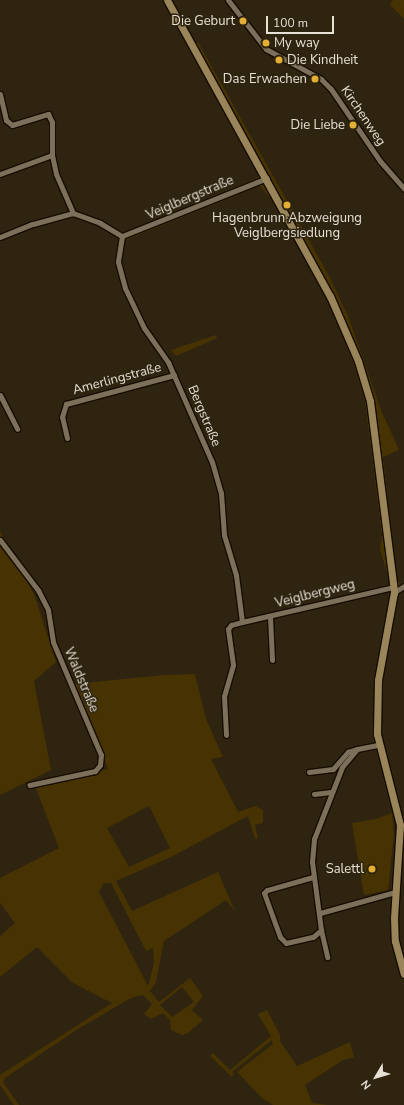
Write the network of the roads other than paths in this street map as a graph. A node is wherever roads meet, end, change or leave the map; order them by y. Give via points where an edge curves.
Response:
1 (166, 0) edge
2 (228, 0) edge
3 (0, 94) edge
4 (52, 155) junction
5 (0, 174) edge
6 (267, 178) junction
7 (404, 189) edge
8 (73, 213) junction
9 (122, 236) junction
10 (0, 237) edge
11 (174, 375) junction
12 (0, 395) edge
13 (17, 429) dead end
14 (66, 438) dead end
15 (0, 540) edge
16 (404, 586) edge
17 (394, 589) junction
18 (270, 617) junction
19 (242, 622) junction
20 (272, 660) dead end
21 (226, 735) dead end
22 (378, 745) junction
23 (357, 749) junction
24 (309, 772) dead end
25 (29, 785) dead end
26 (331, 792) junction
27 (314, 794) dead end
28 (402, 817) edge
29 (313, 877) junction
30 (395, 892) junction
31 (320, 913) junction
32 (321, 930) junction
33 (327, 957) dead end
34 (404, 973) edge

1 - 6 main road
2 - 7 street, Kirchenweg via 266,49 321,79 331,89 380,161
3 - 4 street via 6,120 12,125 48,114 52,122
4 - 5 street
4 - 8 street via 58,182
6 - 9 street, Veiglbergstraße
6 - 17 main road via 330,296 365,381 373,422
8 - 9 street via 100,223
8 - 10 street via 33,224
9 - 11 street, Bergstraße via 118,262 125,288 142,325 165,356
11 - 14 street, Amerlingstraße via 66,404 62,417
11 - 19 street, Bergstraße via 218,480 224,535 237,582
12 - 13 street
15 - 25 street, Waldstraße via 38,590 46,606 53,642 101,755 100,765 95,771
16 - 17 street
17 - 18 street, Veiglbergweg
17 - 22 main road via 378,680
18 - 19 street, Veiglbergweg
18 - 20 street
19 - 21 street via 231,625 228,629 233,665 224,696
22 - 23 street
22 - 28 main road
23 - 24 street via 348,752 333,769
23 - 26 street via 342,767
26 - 27 street
26 - 29 street via 312,851
28 - 30 main road
29 - 31 street
29 - 32 street via 267,890 264,896 284,942 290,944 313,937
30 - 31 street
30 - 34 main road via 395,941
31 - 32 street
32 - 33 street

